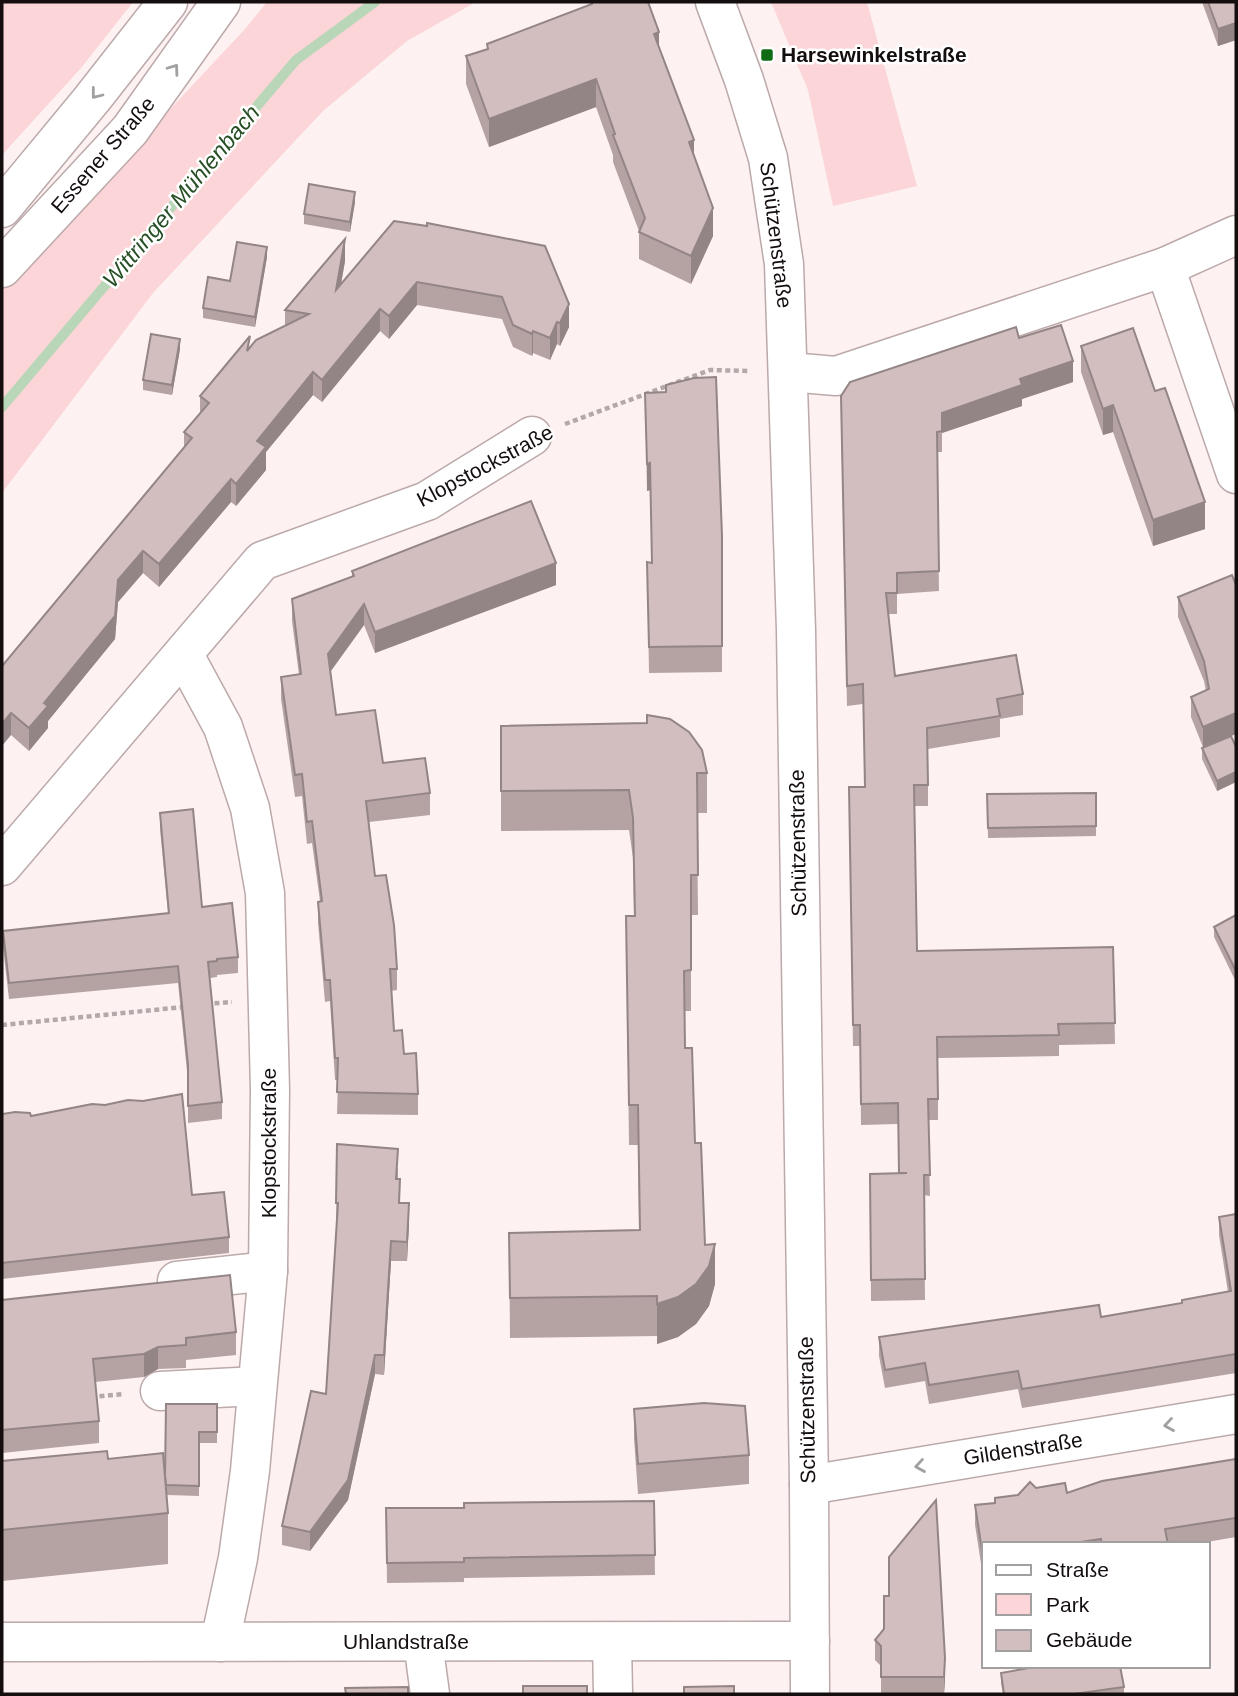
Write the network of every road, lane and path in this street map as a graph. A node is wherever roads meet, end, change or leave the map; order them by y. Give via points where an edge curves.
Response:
1 (168, 2) edge
2 (221, 2) edge
3 (715, 2) edge
4 (2, 208) edge
5 (1236, 235) edge
6 (1165, 267) junction
7 (2, 268) edge
8 (789, 372) junction
9 (532, 436) joint
10 (1236, 474) edge
11 (184, 655) junction
12 (2, 866) edge
13 (268, 998) junction
14 (201, 1005) edge
15 (188, 1006) edge
16 (2, 1025) edge
17 (268, 1271) junction
18 (148, 1284) edge
19 (257, 1386) junction
20 (160, 1391) joint
21 (81, 1398) edge
22 (1236, 1414) edge
23 (809, 1485) junction
24 (810, 1641) junction
25 (2, 1642) edge
26 (423, 1642) junction
27 (612, 1642) junction
28 (220, 1643) junction
29 (430, 1694) edge
30 (613, 1694) edge
31 (810, 1694) edge

1 -> 4 street, Essener Straße
7 -> 2 street, Essener Straße via 130,130
3 - 8 street, Schützenstraße via 768,158 785,264
5 - 6 street
6 - 8 street via 836,376
6 - 10 street
8 - 9 path, Klopstockstraße via 710,370
8 - 23 street, Schützenstraße
9 - 11 street, Klopstockstraße via 427,500 262,561
11 - 12 street, Klopstockstraße
11 - 13 street, Klopstockstraße via 223,727 250,808 265,893
13 - 14 path
13 - 17 street, Klopstockstraße
15 - 16 path
17 - 18 street
17 - 19 street, Klopstockstraße
19 - 20 street
19 - 28 street, Klopstockstraße via 238,1558
20 - 21 path
22 -> 23 street, Gildenstraße
23 - 24 street, Schützenstraße
24 - 27 street, Uhlandstraße
24 - 31 street, Schützenstraße
25 - 28 street, Uhlandstraße
26 - 27 street, Uhlandstraße
26 - 28 street, Uhlandstraße
26 - 29 street
27 - 30 street

